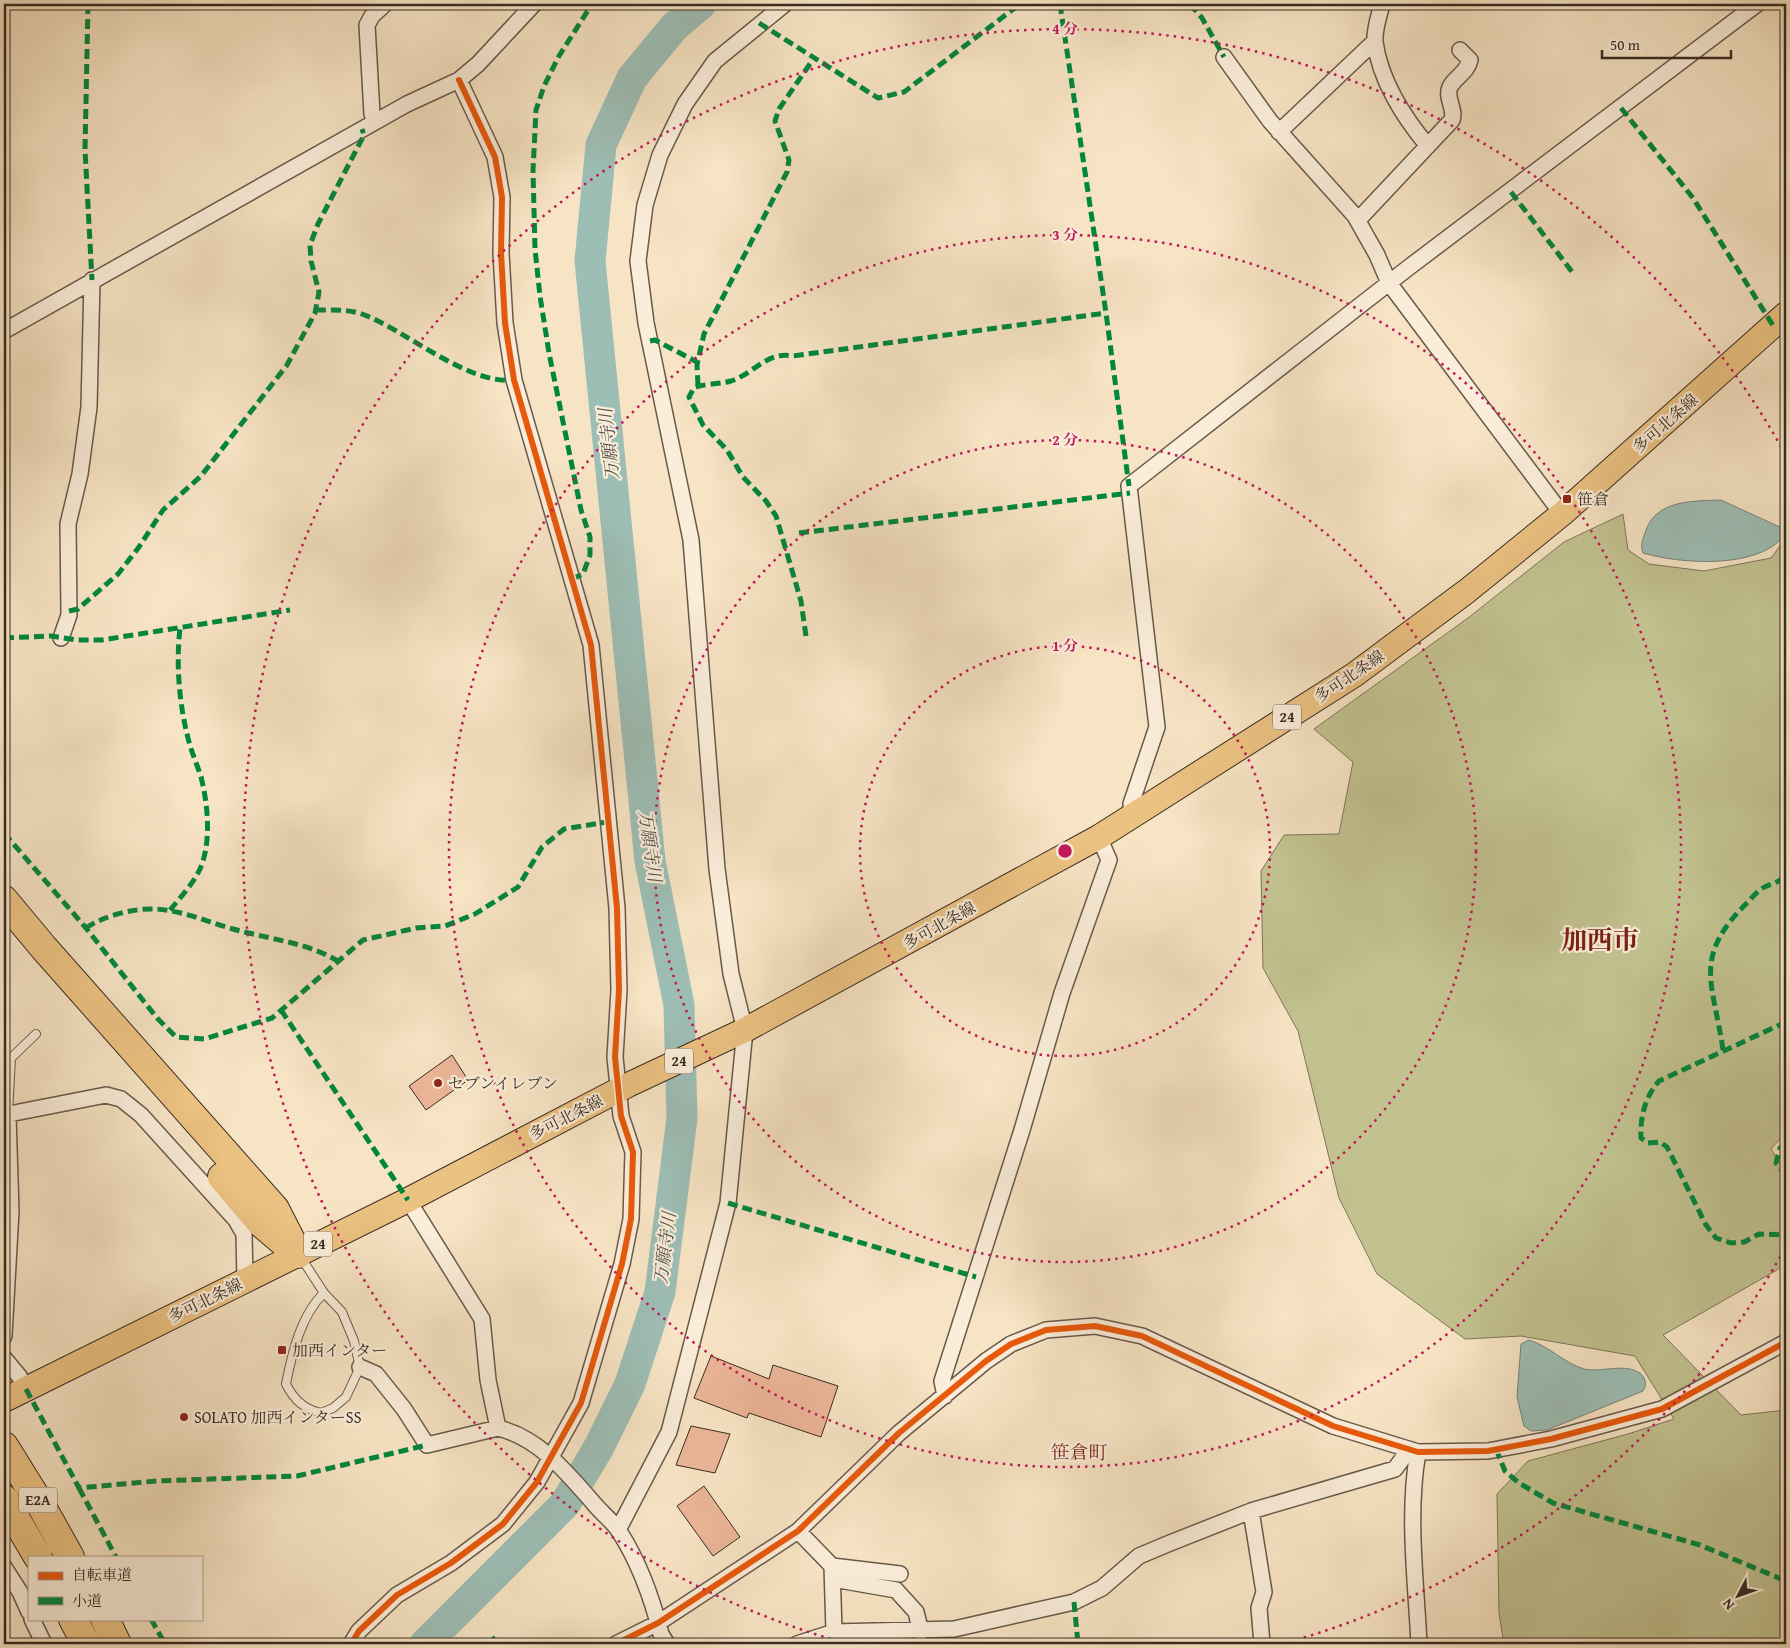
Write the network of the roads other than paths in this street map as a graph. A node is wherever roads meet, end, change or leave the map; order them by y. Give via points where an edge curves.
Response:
1 (368, 4) edge
2 (385, 4) edge
3 (534, 4) edge
4 (785, 4) edge
5 (1382, 4) edge
6 (1757, 4) edge
7 (370, 20) junction
8 (1375, 41) junction
9 (1460, 50) dead end
10 (1224, 57) dead end
11 (459, 80) junction
12 (375, 122) junction
13 (1279, 132) junction
14 (1428, 146) junction
15 (1358, 220) junction
16 (92, 280) junction
17 (1389, 283) junction
18 (1786, 314) edge
19 (4, 331) edge
20 (1562, 514) junction
21 (61, 638) dead end
22 (1132, 815) junction
23 (1099, 837) junction
24 (4, 900) edge
25 (4, 926) edge
26 (737, 1033) junction
27 (36, 1034) dead end
28 (623, 1088) junction
29 (6, 1115) edge
30 (408, 1200) junction
31 (298, 1254) junction
32 (245, 1281) junction
33 (324, 1293) junction
34 (4, 1336) edge
35 (1786, 1342) edge
36 (4, 1358) edge
37 (360, 1367) junction
38 (16, 1394) joint
39 (945, 1396) junction
40 (498, 1428) junction
41 (4, 1446) edge
42 (1413, 1451) junction
43 (555, 1461) junction
44 (4, 1499) edge
45 (1251, 1511) junction
46 (4, 1516) edge
47 (618, 1530) junction
48 (798, 1531) junction
49 (31, 1556) edge
50 (37, 1556) edge
51 (69, 1556) edge
52 (4, 1568) edge
53 (833, 1572) junction
54 (900, 1574) dead end
55 (28, 1610) edge
56 (32, 1620) edge
57 (105, 1620) edge
58 (658, 1624) junction
59 (921, 1632) junction
60 (835, 1638) edge
61 (44, 1644) edge
62 (117, 1644) edge
63 (351, 1644) edge
64 (616, 1644) edge
65 (667, 1644) edge
66 (797, 1644) edge
67 (1262, 1644) edge
68 (1418, 1644) edge

1 - 7 street via 367,17
2 - 7 street
3 - 11 street
4 - 26 street via 715,61 685,104 660,155 645,205 638,261 646,323 691,540 717,869
5 - 8 street
6 - 17 street
7 - 12 street via 367,25 368,51
8 - 13 street
8 - 14 street via 1391,90
9 - 14 street via 1470,60 1468,67 1450,87 1448,95 1454,115
10 - 13 street
11 - 12 street
11 - 28 street via 495,157 502,196 505,323 514,380 591,645 617,908 619,990 615,1057
12 - 16 street
13 - 15 street via 1312,165
14 - 15 street
15 - 17 street
16 - 19 street
16 - 21 street via 89,407 80,474 68,524 69,615
17 - 20 street
17 - 22 street via 1128,486 1157,727 1131,804
18 - 20 main road, 多可北条線 / 24
20 - 22 main road, 多可北条線 / 24 via 1467,591 1354,675
22 - 23 main road, 多可北条線 / 24
23 - 26 main road, 多可北条線 / 24
23 - 39 street via 1109,860 1062,994 942,1381
24 - 31 highway via 275,1209
25 - 31 highway via 261,1223
26 - 28 main road, 多可北条線 / 24
26 - 47 street via 728,1203 668,1432
27 - 29 lane via 11,1058
28 - 30 main road, 多可北条線 / 24
28 - 43 street via 621,1116 633,1152 631,1218 622,1264 581,1403
29 - 32 street via 106,1095 121,1099 141,1114 236,1220 244,1234
29 - 34 street via 11,1211
30 - 31 main road, 多可北条線 / 24
30 - 40 street via 482,1319 488,1380
31 - 32 main road, 多可北条線 / 24
31 - 33 lane
32 - 38 main road, 多可北条線 / 24
33 - 37 lane via 342,1312
33 - 37 lane via 312,1305 291,1358 286,1384 292,1397 303,1407 321,1413 333,1408 346,1397
35 - 42 street via 1662,1409 1551,1439 1488,1451
36 - 38 street via 19,1376
37 - 40 street via 376,1374 427,1445
39 - 42 street via 1011,1344 1046,1330 1095,1326 1142,1336 1333,1426
39 - 48 street via 899,1433
40 - 43 street via 510,1431
41 - 51 highway, E2A
42 - 45 street via 1396,1469
42 - 68 street
43 - 47 street
43 - 63 street via 503,1524 451,1563 397,1595 358,1631
44 - 50 highway, E2A
45 - 59 street via 1139,1556 1102,1588 1074,1602 954,1629
45 - 67 street via 1264,1592 1259,1608
46 - 49 highway
47 - 58 street via 638,1566
48 - 53 street
48 - 58 street
52 - 55 street
53 - 54 street
53 - 59 street via 896,1590 916,1612
53 - 60 street
56 - 61 street
57 - 62 highway
58 - 64 street
58 - 65 street
59 - 60 street
60 - 66 street

